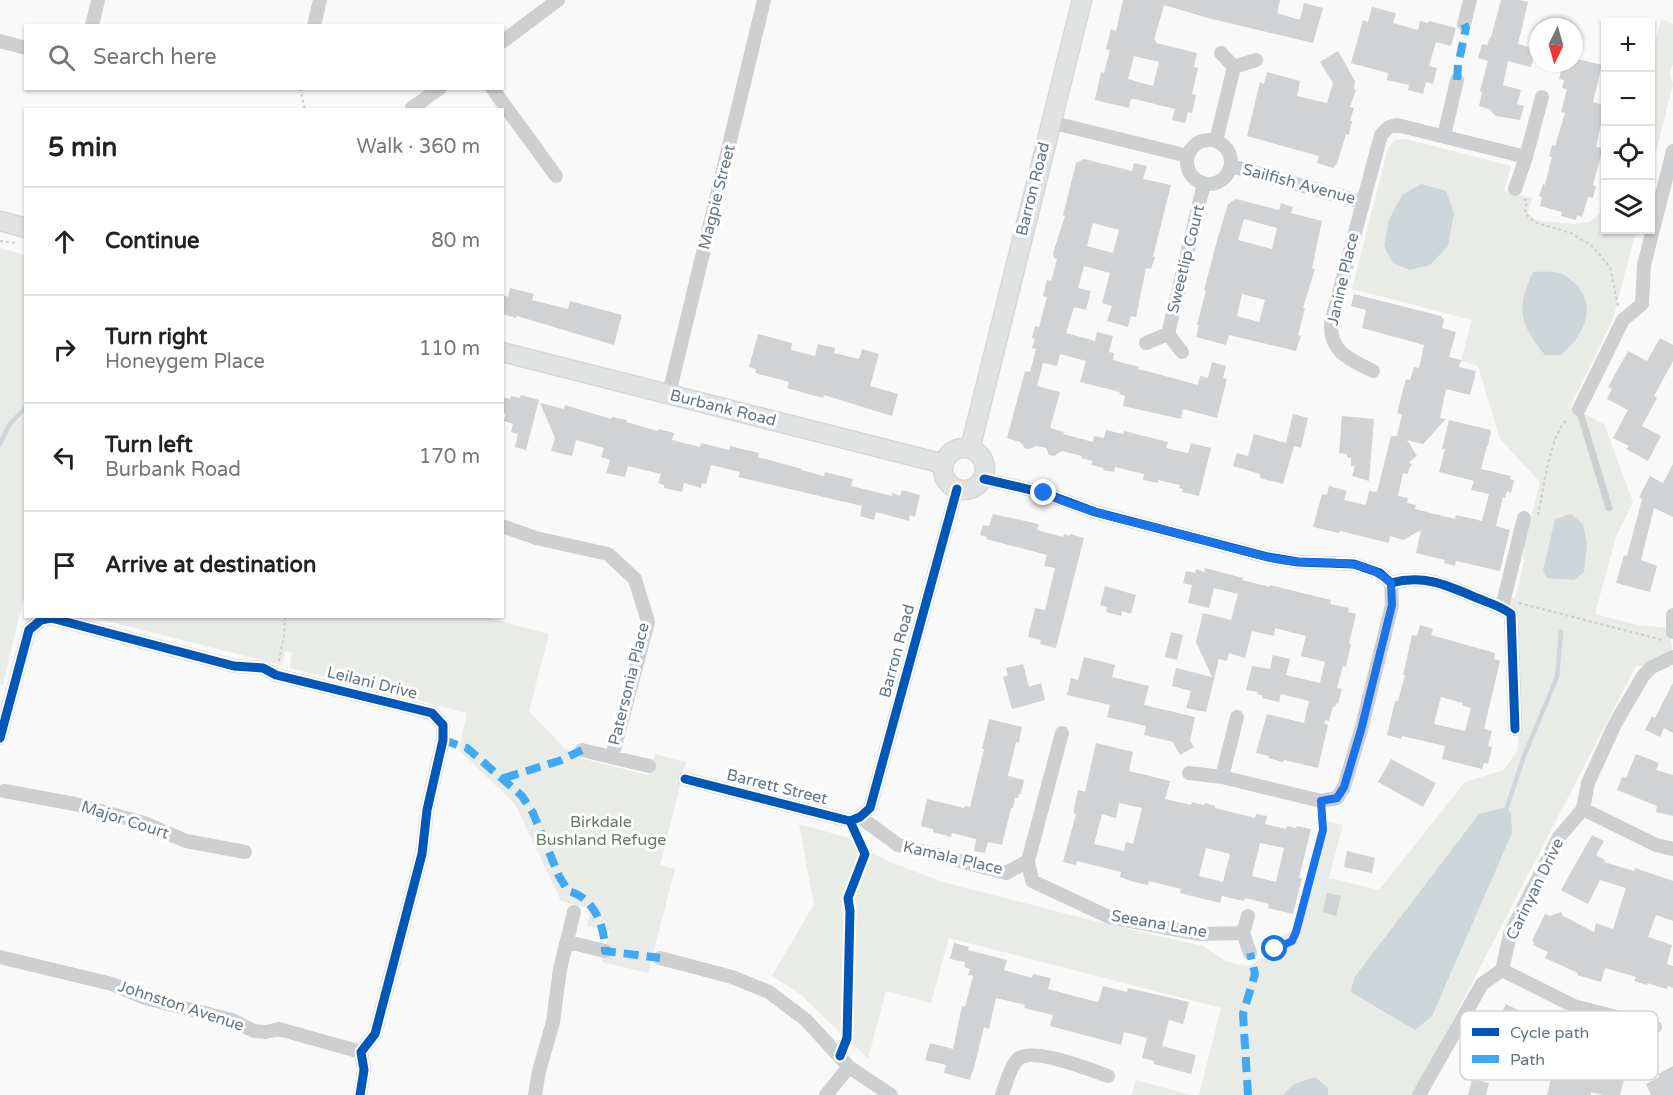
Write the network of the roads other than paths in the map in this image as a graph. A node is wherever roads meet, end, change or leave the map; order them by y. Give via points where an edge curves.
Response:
1 (98, 0) edge
2 (320, 0) edge
3 (558, 0) edge
4 (764, 0) edge
5 (1082, 0) edge
6 (1470, 0) edge
7 (92, 24) edge
8 (314, 24) edge
9 (1464, 24) dead end
10 (0, 40) edge
11 (504, 40) edge
12 (24, 47) edge
13 (1221, 53) dead end
14 (1256, 60) dead end
15 (1234, 66) junction
16 (1457, 80) dead end
17 (437, 90) edge
18 (493, 90) edge
19 (1542, 97) dead end
20 (412, 108) edge
21 (1050, 122) junction
22 (1444, 136) junction
23 (1216, 141) junction
24 (1673, 151) edge
25 (1188, 156) junction
26 (1526, 157) junction
27 (1231, 166) junction
28 (556, 176) dead end
29 (1204, 183) junction
30 (1515, 189) road end
31 (1362, 202) junction
32 (0, 221) edge
33 (23, 236) edge
34 (1168, 334) junction
35 (1146, 343) dead end
36 (1182, 352) dead end
37 (504, 353) edge
38 (1373, 371) dead end
39 (669, 394) junction
40 (1576, 412) joint
41 (970, 449) junction
42 (944, 464) junction
43 (984, 479) junction
44 (957, 489) junction
45 (1609, 508) dead end
46 (1531, 520) road end
47 (504, 527) edge
48 (1391, 583) junction
49 (1503, 603) junction
50 (1673, 615) edge
51 (1668, 636) edge
52 (1673, 657) edge
53 (1237, 717) dead end
54 (1515, 729) dead end
55 (1062, 733) dead end
56 (0, 738) edge
57 (582, 750) dead end
58 (612, 757) junction
59 (649, 766) dead end
60 (1189, 773) dead end
61 (1222, 777) junction
62 (685, 779) dead end
63 (1, 789) edge
64 (1583, 809) junction
65 (860, 817) junction
66 (1673, 849) edge
67 (245, 852) dead end
68 (1028, 861) junction
69 (574, 912) dead end
70 (1248, 916) dead end
71 (1243, 933) junction
72 (568, 942) junction
73 (605, 951) dead end
74 (1250, 953) road end
75 (0, 957) edge
76 (660, 958) dead end
77 (1502, 970) junction
78 (1467, 1011) edge
79 (1593, 1011) edge
80 (1460, 1023) edge
81 (361, 1052) junction
82 (849, 1066) junction
83 (1108, 1076) dead end
84 (360, 1095) edge
85 (535, 1095) edge
86 (826, 1095) edge
87 (891, 1095) edge
88 (1002, 1095) edge
89 (1419, 1095) edge

1 - 7 street
2 - 8 street
3 - 11 street
4 - 39 street, Magpie Street
5 - 21 street, Barron Road
6 - 9 street
10 - 12 street
13 - 15 street
14 - 15 street
15 - 23 street
16 - 22 street
17 - 20 street
18 - 28 street
19 - 26 street
21 - 25 street
21 - 41 street, Barron Road
22 - 26 street, Sailfish Avenue
22 - 31 street, Sailfish Avenue via 1398,124 1384,130
23 - 25 street via 1202,141
23 - 27 street via 1230,153
24 - 40 street via 1644,266 1642,304 1623,320
25 - 29 street via 1192,176
26 - 30 street
27 - 29 street via 1221,180
27 - 31 street, Sailfish Avenue
29 - 34 street, Sweetlip Court
31 - 38 street, Janine Place via 1330,333 1336,347
32 - 33 street
34 - 35 street, Sweetlip Court
34 - 36 street, Sweetlip Court
37 - 39 street, Burbank Road
39 - 42 street, Burbank Road
40 - 45 lane
41 - 42 street via 951,453
41 - 43 street via 984,461
42 - 44 street via 947,482
43 - 44 street via 975,488
43 - 48 street via 1268,557 1360,566 1380,573
44 - 65 street, Barron Road via 870,808
46 - 49 street
47 - 58 street, Patersonia Place via 608,554 635,579 648,622
48 - 49 street via 1422,579
48 - 61 street via 1392,605 1361,730 1337,798 1321,801
49 - 54 street via 1511,614
50 - 51 street
52 - 64 street, Carinyan Drive via 1643,676 1588,783
53 - 61 street
55 - 68 street, Kamala Place
56 - 81 street, Leilani Drive via 30,630 41,620 51,618 432,713 443,725 443,740 427,810 422,854 375,1034
57 - 58 street
58 - 59 street
60 - 61 street
62 - 65 street, Barrett Street via 850,821
63 - 67 street, Major Court via 144,823 186,841
64 - 66 street
64 - 77 street, Carinyan Drive via 1559,837 1510,934
65 - 68 street, Kamala Place via 898,845 920,851 1006,873
68 - 71 street, Seeana Lane via 1032,881 1109,917 1200,934
69 - 72 street
70 - 71 street
71 - 74 street
72 - 73 street
72 - 85 street via 560,969 554,1022 538,1071
75 - 81 street, Johnston Avenue via 112,984 145,998 232,1020 254,1031 279,1029
76 - 82 street via 732,977 769,992 806,1020
77 - 78 street via 1482,984
77 - 79 street via 1574,1006
80 - 89 street
81 - 84 street via 364,1070
82 - 86 street
82 - 87 street
83 - 88 street via 1040,1055 1022,1056 1016,1060

